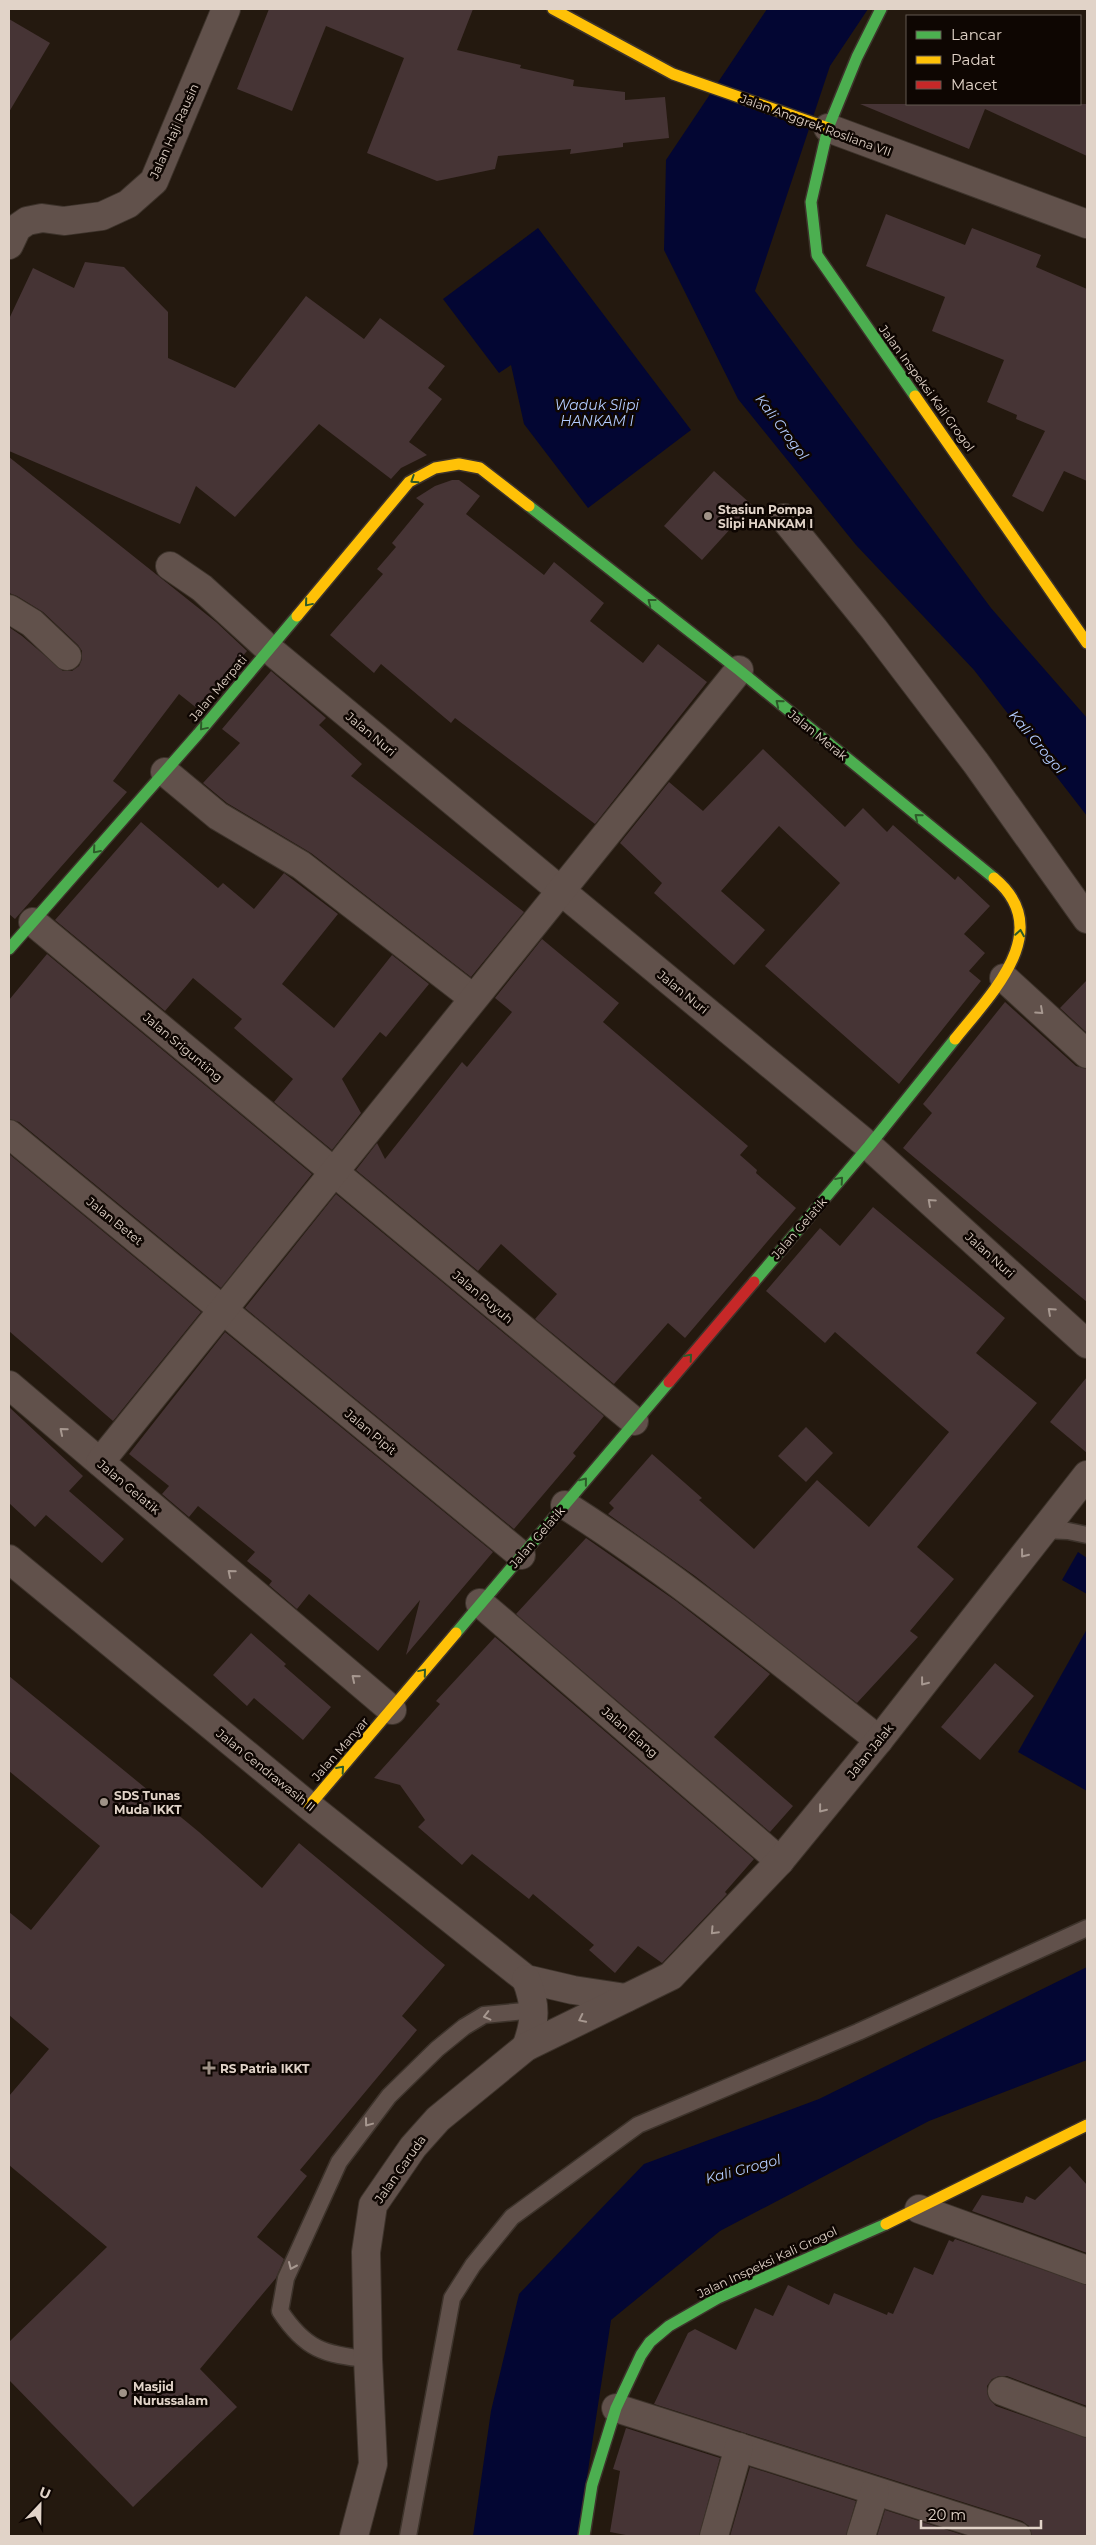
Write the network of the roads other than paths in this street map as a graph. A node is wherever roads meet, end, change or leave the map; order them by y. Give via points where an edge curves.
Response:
1 (226, 9) edge
2 (553, 9) edge
3 (880, 9) edge
4 (821, 126) junction
5 (1087, 224) edge
6 (9, 245) edge
7 (458, 462) joint
8 (784, 518) dead end
9 (170, 566) dead end
10 (9, 609) edge
11 (1087, 643) edge
12 (269, 650) junction
13 (67, 656) dead end
14 (739, 670) junction
15 (165, 772) junction
16 (560, 890) junction
17 (1087, 919) edge
18 (32, 922) junction
19 (9, 949) edge
20 (1004, 978) junction
21 (473, 998) junction
22 (1087, 1054) edge
23 (9, 1134) edge
24 (869, 1146) junction
25 (334, 1172) junction
26 (222, 1309) junction
27 (1087, 1344) edge
28 (9, 1385) edge
29 (634, 1421) junction
30 (100, 1462) junction
31 (1087, 1475) edge
32 (565, 1504) junction
33 (1042, 1530) junction
34 (1087, 1535) edge
35 (521, 1555) junction
36 (9, 1559) edge
37 (480, 1603) junction
38 (392, 1710) junction
39 (879, 1740) junction
40 (309, 1806) junction
41 (780, 1861) junction
42 (1087, 1928) edge
43 (526, 1979) junction
44 (626, 1998) junction
45 (535, 2010) junction
46 (526, 2047) junction
47 (1087, 2125) edge
48 (919, 2209) junction
49 (1087, 2270) edge
50 (368, 2359) junction
51 (1002, 2391) dead end
52 (616, 2408) junction
53 (1087, 2423) edge
54 (739, 2447) junction
55 (875, 2490) junction
56 (354, 2536) edge
57 (408, 2536) edge
58 (584, 2536) edge
59 (714, 2536) edge
60 (861, 2536) edge
61 (1017, 2536) edge

1 - 6 street, Jalan Haji Rausin via 154,181 128,204 102,216 28,221 17,228
2 - 4 street, Jalan Anggrek Rosliana VII via 673,74
3 - 4 street, Jalan Inspeksi Kali Grogol
4 - 5 street, Jalan Anggrek Rosliana VII
4 - 11 street, Jalan Inspeksi Kali Grogol via 811,202 817,255
7 -> 12 street, Jalan Merpati via 438,466 409,482
14 -> 7 street, Jalan Merak via 480,468
8 - 17 street via 976,763
9 - 12 street, Jalan Nuri via 202,588
10 - 13 street via 32,624
12 -> 15 street, Jalan Merpati
12 - 16 street, Jalan Nuri
14 - 16 street
20 -> 14 street, Jalan Merak via 1016,950 1022,918 1008,890
15 -> 18 street, Jalan Merpati
15 - 21 street via 218,816 301,865
16 - 21 street
16 - 24 street, Jalan Nuri
18 - 19 street, Jalan Merpati
18 - 25 street, Jalan Srigunting
20 -> 22 street
20 - 24 street, Jalan Gelatik
21 - 25 street
23 - 26 street, Jalan Betet
27 -> 24 street, Jalan Nuri
29 -> 24 street, Jalan Gelatik
25 - 26 street
25 - 29 street, Jalan Puyuh
26 - 30 street
26 - 35 street, Jalan Pipit
30 -> 28 street, Jalan Gelatik
32 -> 29 street, Jalan Gelatik
38 -> 30 street, Jalan Gelatik
31 - 33 street, Jalan Jalak
32 - 35 street, Jalan Gelatik
32 - 39 street via 688,1590
33 - 34 lane
33 -> 39 street, Jalan Jalak
35 - 37 street, Jalan Gelatik
36 - 40 street, Jalan Cendrawasih II
38 -> 37 street, Jalan Gelatik
37 - 41 street, Jalan Elang
40 -> 38 street, Jalan Manyar
39 -> 41 street, Jalan Jalak
40 - 43 street, Jalan Cendrawasih II
41 -> 44 street, Jalan Jalak via 671,1976
42 - 57 lane via 858,2032 638,2125 512,2217 473,2265 452,2298
43 - 44 street, Jalan Cendrawasih II
43 - 45 street
44 -> 46 street, Jalan Garuda
45 - 46 street via 533,2029
45 -> 50 lane via 484,2015 464,2026 389,2096 339,2162 286,2278 280,2311 293,2331 318,2350
46 - 50 street, Jalan Garuda via 438,2119 412,2147 374,2205 366,2252
47 - 48 street, Jalan Inspeksi Kali Grogol
48 - 49 street
48 - 52 street, Jalan Inspeksi Kali Grogol via 718,2298 669,2326 650,2342 641,2355
50 - 56 street, Jalan Garuda via 373,2464
51 - 53 street
52 - 54 street
52 - 58 street, Jalan Inspeksi Kali Grogol via 592,2485
54 - 55 street
54 - 59 street
55 - 60 street
55 - 61 street

